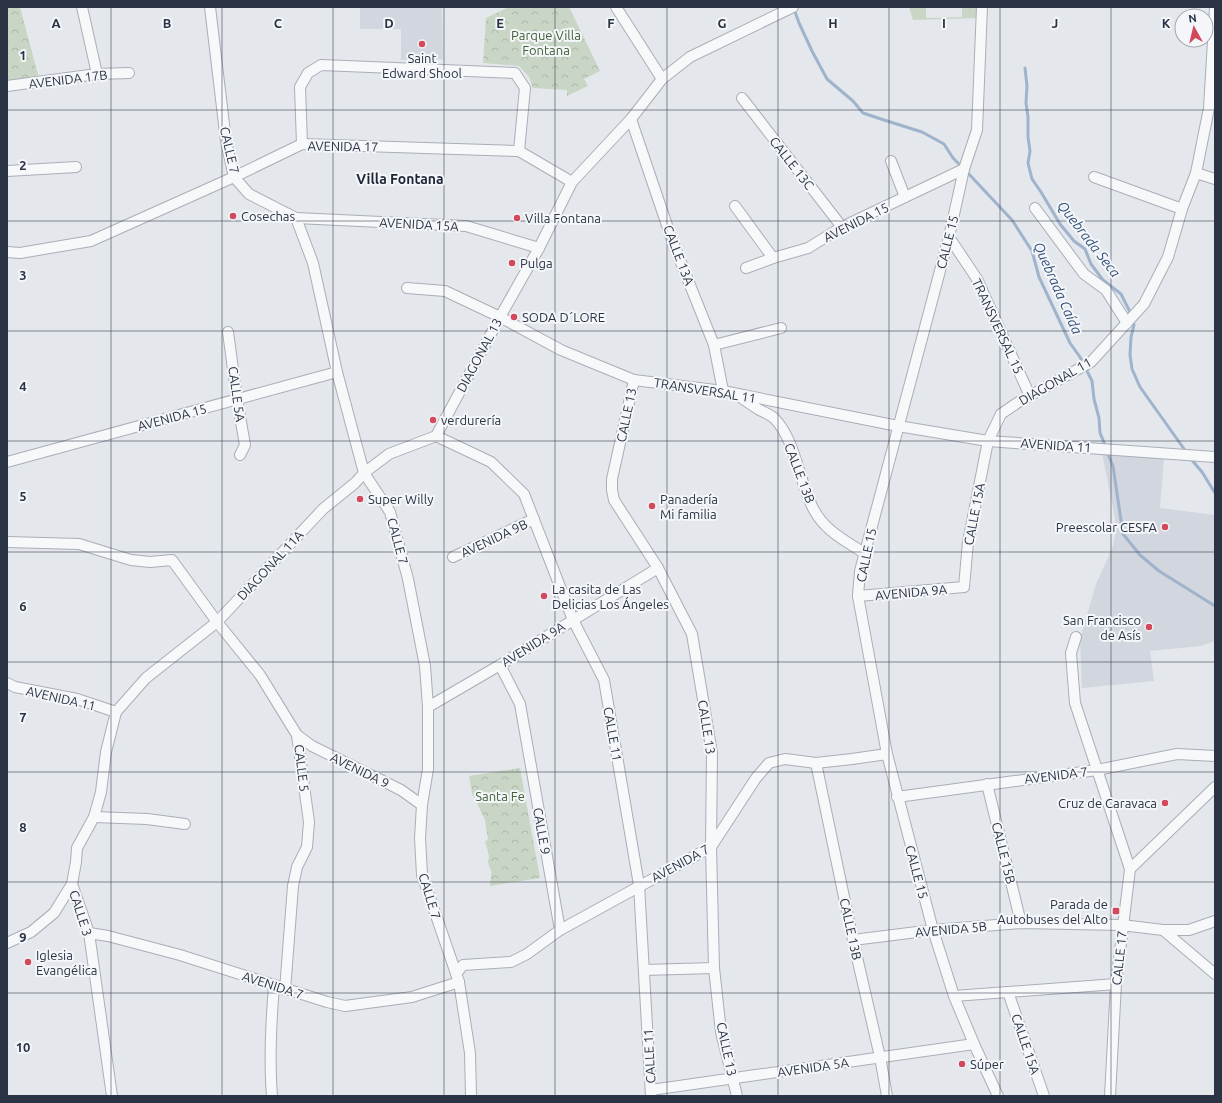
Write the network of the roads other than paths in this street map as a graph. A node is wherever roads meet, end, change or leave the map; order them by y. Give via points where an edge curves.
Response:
1 (82, 7) edge
2 (210, 7) edge
3 (616, 7) edge
4 (793, 7) edge
5 (982, 7) edge
6 (1215, 7) edge
7 (129, 73) dead end
8 (97, 74) junction
9 (662, 79) junction
10 (7, 86) edge
11 (742, 98) dead end
12 (631, 120) junction
13 (302, 144) junction
14 (519, 151) junction
15 (890, 161) dead end
16 (76, 167) dead end
17 (964, 169) junction
18 (7, 171) edge
19 (1196, 173) junction
20 (234, 177) junction
21 (1094, 177) dead end
22 (1215, 179) edge
23 (572, 182) junction
24 (905, 197) junction
25 (735, 206) dead end
26 (1035, 208) dead end
27 (1182, 209) junction
28 (296, 218) junction
29 (842, 227) junction
30 (949, 237) junction
31 (538, 248) junction
32 (7, 252) edge
33 (773, 258) junction
34 (746, 268) dead end
35 (407, 288) dead end
36 (500, 317) junction
37 (1127, 324) junction
38 (782, 328) dead end
39 (228, 332) dead end
40 (714, 345) junction
41 (337, 372) junction
42 (634, 380) junction
43 (723, 391) junction
44 (735, 394) junction
45 (1030, 396) junction
46 (237, 399) junction
47 (898, 426) junction
48 (436, 436) junction
49 (988, 441) junction
50 (240, 455) dead end
51 (1215, 457) edge
52 (7, 462) edge
53 (364, 473) junction
54 (534, 519) junction
55 (7, 542) edge
56 (864, 553) junction
57 (453, 557) dead end
58 (658, 568) junction
59 (964, 587) joint
60 (858, 596) junction
61 (573, 620) junction
62 (216, 622) junction
63 (1076, 637) dead end
64 (500, 665) junction
65 (7, 683) edge
66 (428, 707) junction
67 (116, 712) junction
68 (297, 735) junction
69 (887, 754) junction
70 (1215, 756) edge
71 (816, 762) junction
72 (1097, 770) junction
73 (987, 784) junction
74 (1215, 787) edge
75 (897, 796) junction
76 (422, 805) junction
77 (94, 817) junction
78 (185, 824) dead end
79 (711, 847) junction
80 (1130, 869) junction
81 (72, 884) junction
82 (640, 885) junction
83 (1215, 921) edge
84 (1021, 923) junction
85 (1122, 925) junction
86 (560, 930) junction
87 (933, 930) junction
88 (1163, 930) junction
89 (89, 933) junction
90 (854, 940) junction
91 (7, 943) edge
92 (714, 968) junction
93 (644, 970) junction
94 (1215, 974) edge
95 (457, 978) junction
96 (1116, 984) junction
97 (274, 986) junction
98 (286, 990) junction
99 (1008, 992) junction
100 (954, 996) junction
101 (974, 1044) junction
102 (880, 1057) junction
103 (733, 1079) junction
104 (651, 1093) edge
105 (112, 1096) edge
106 (272, 1096) edge
107 (470, 1096) edge
108 (737, 1096) edge
109 (887, 1096) edge
110 (998, 1096) edge
111 (1044, 1096) edge
112 (1110, 1096) edge

1 - 8 street
2 - 20 street, CALLE 7 via 226,141
3 - 9 street
4 - 9 street, DIAGONAL 13 via 690,58
5 - 17 street, CALLE 15 via 977,130
6 - 19 street, DIAGONAL 11 via 1209,108
7 - 8 street, AVENIDA 17B
8 - 10 street, AVENIDA 17B
9 - 12 street, DIAGONAL 13
11 - 29 street, CALLE 13C
12 - 23 street, DIAGONAL 13
12 - 40 street, CALLE 13A via 672,240
13 - 14 street, AVENIDA 17
13 - 14 street via 300,87 308,72 321,65 515,73 525,88
13 - 20 street, AVENIDA 17
14 - 23 street, AVENIDA 17
15 - 24 street
16 - 18 street
17 - 24 street, AVENIDA 15
17 - 30 street, CALLE 15
19 - 22 street
19 - 27 street, DIAGONAL 11
20 - 28 street, CALLE 7 via 249,194
20 - 32 street, AVENIDA 17 via 91,241 20,253
21 - 27 street
23 - 31 street, DIAGONAL 13
24 - 29 street, AVENIDA 15
25 - 33 street
26 - 37 street via 1084,274 1106,290
27 - 37 street, DIAGONAL 11 via 1168,257 1144,304
28 - 31 street, AVENIDA 15A via 466,226
28 - 41 street, CALLE 7 via 313,263
29 - 33 street, AVENIDA 15 via 808,248
30 - 45 street, TRANSVERSAL 15 via 977,279
30 - 47 street, CALLE 15
31 - 36 street, DIAGONAL 13
33 - 34 street, AVENIDA 15
35 - 36 street via 445,291
36 - 42 street, TRANSVERSAL 11 via 561,350
36 - 48 street, DIAGONAL 13
37 - 45 street, DIAGONAL 11 via 1091,362
38 - 40 street
39 - 46 street, CALLE 5A
40 - 43 street, CALLE 13A
41 - 46 street, AVENIDA 15
41 - 53 street, CALLE 7
42 - 43 street, TRANSVERSAL 11
42 - 58 street, CALLE 13 via 612,479 612,490 614,500
43 - 44 street, TRANSVERSAL 11
44 - 47 street, TRANSVERSAL 11
44 - 56 street, CALLE 13B via 773,417 791,446 814,511 832,532
45 - 49 street, DIAGONAL 11 via 1001,414
46 - 50 street, CALLE 5A via 245,445
46 - 52 street, AVENIDA 15
47 - 49 street, AVENIDA 11
47 - 56 street, CALLE 15
48 - 53 street, DIAGONAL 11A via 389,454
48 - 54 street, CALLE 11 via 491,462 524,494
49 - 51 street, AVENIDA 11
49 - 59 street, CALLE 15A via 968,542
53 - 62 street, DIAGONAL 11A via 323,509
53 - 66 street, CALLE 7 via 390,512 408,579 424,659
54 - 57 street, AVENIDA 9B
54 - 61 street, CALLE 11
55 - 62 street, CALLE 5 via 78,544 131,560 172,560
56 - 60 street, CALLE 15
58 - 61 street, AVENIDA 9A
58 - 79 street, CALLE 13 via 692,634 712,753
59 - 60 street, AVENIDA 9A
60 - 69 street, CALLE 15
61 - 64 street, AVENIDA 9A
61 - 82 street, CALLE 11 via 604,680
62 - 67 street, DIAGONAL 11A via 146,678
62 - 68 street, CALLE 5 via 260,675
63 - 72 street, CALLE 17 via 1071,653 1075,704
64 - 66 street, AVENIDA 9A
64 - 86 street, CALLE 9 via 520,704
65 - 67 street, AVENIDA 11 via 15,687 78,699
66 - 76 street, CALLE 7 via 428,769
67 - 77 street, CALLE 3
68 - 76 street, AVENIDA 9 via 312,746 401,790
68 - 98 street, CALLE 5 via 309,822 307,847 297,867 294,886
69 - 71 street, AVENIDA 7
69 - 75 street, CALLE 15
70 - 72 street, AVENIDA 7 via 1177,754
71 - 79 street, AVENIDA 7 via 786,759 769,763 756,778
71 - 90 street, CALLE 13B
72 - 73 street, AVENIDA 7
72 - 80 street, CALLE 17
73 - 75 street, AVENIDA 7
73 - 84 street, CALLE 15B
74 - 80 street
75 - 87 street, CALLE 15
76 - 95 street, CALLE 7 via 422,874
77 - 78 street via 147,819
77 - 81 street, CALLE 3 via 77,848
79 - 82 street, AVENIDA 7
79 - 92 street, CALLE 13
80 - 85 street, CALLE 17
81 - 89 street, CALLE 3
81 - 91 street via 54,913 31,932
82 - 86 street, AVENIDA 7
82 - 93 street, CALLE 11
83 - 88 street, AVENIDA 5B via 1189,930
84 - 85 street, AVENIDA 5B
84 - 87 street, AVENIDA 5B
85 - 88 street, AVENIDA 5B
85 - 96 street, CALLE 17
86 - 95 street, AVENIDA 7 via 527,954 511,962 463,965
87 - 90 street, AVENIDA 5B
87 - 100 street, CALLE 15
88 - 94 street
89 - 97 street, AVENIDA 7 via 180,955
89 - 105 street, CALLE 3
90 - 102 street, CALLE 13B
92 - 93 street
92 - 103 street, CALLE 13 via 722,1032
93 - 104 street, CALLE 11
95 - 98 street, AVENIDA 7 via 412,996 345,1006
95 - 107 street, CALLE 7 via 470,1053
96 - 99 street
96 - 112 street, CALLE 17
97 - 98 street, AVENIDA 7
97 - 106 street via 271,1021
99 - 100 street
99 - 111 street, CALLE 15A
100 - 101 street, CALLE 15
101 - 102 street, AVENIDA 5A
101 - 110 street, CALLE 15
102 - 103 street, AVENIDA 5A
102 - 109 street, CALLE 13B
103 - 104 street, AVENIDA 5A
103 - 108 street, CALLE 13

